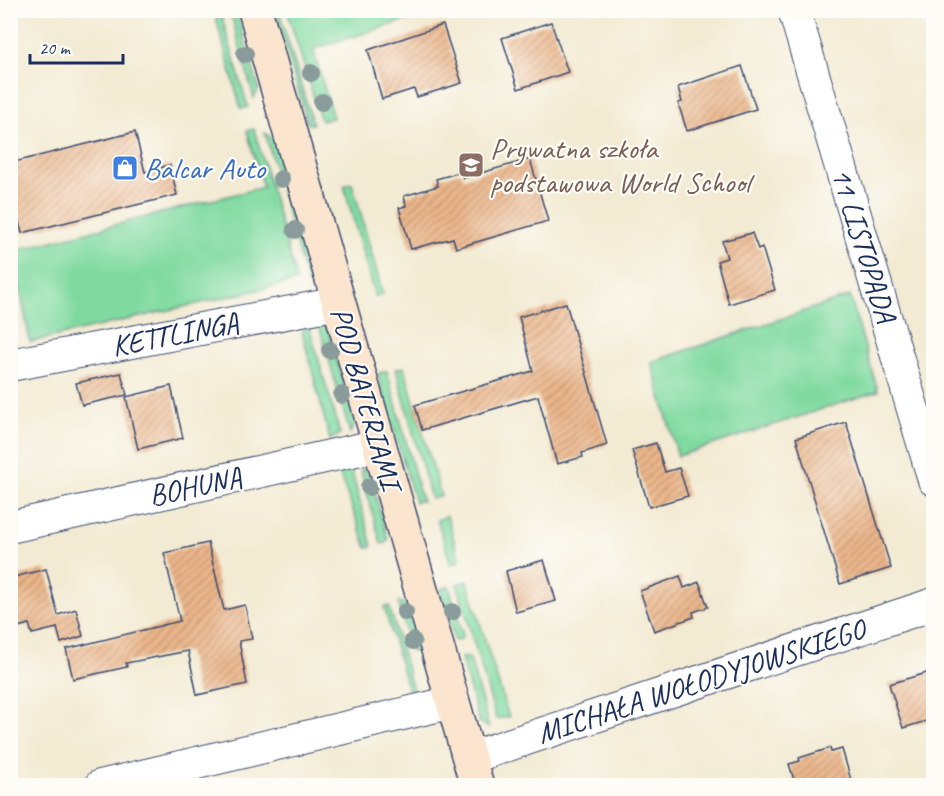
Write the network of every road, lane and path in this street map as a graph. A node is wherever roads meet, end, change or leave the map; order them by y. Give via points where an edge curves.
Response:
1 (255, 10) edge
2 (794, 10) edge
3 (339, 303) junction
4 (10, 365) edge
5 (380, 446) junction
6 (933, 480) edge
7 (10, 527) edge
8 (933, 604) edge
9 (453, 702) junction
10 (473, 772) edge
11 (100, 786) edge

1 - 3 street, POD BATERIAMI
2 - 6 street, 11 LISTOPADA
3 - 4 street, KETTLINGA
3 - 5 street, POD BATERIAMI
5 - 7 street, BOHUNA
5 - 9 street, POD BATERIAMI
8 - 10 street, MICHAŁA WOŁODYJOWSKIEGO
9 - 10 street, POD BATERIAMI
9 - 11 street

